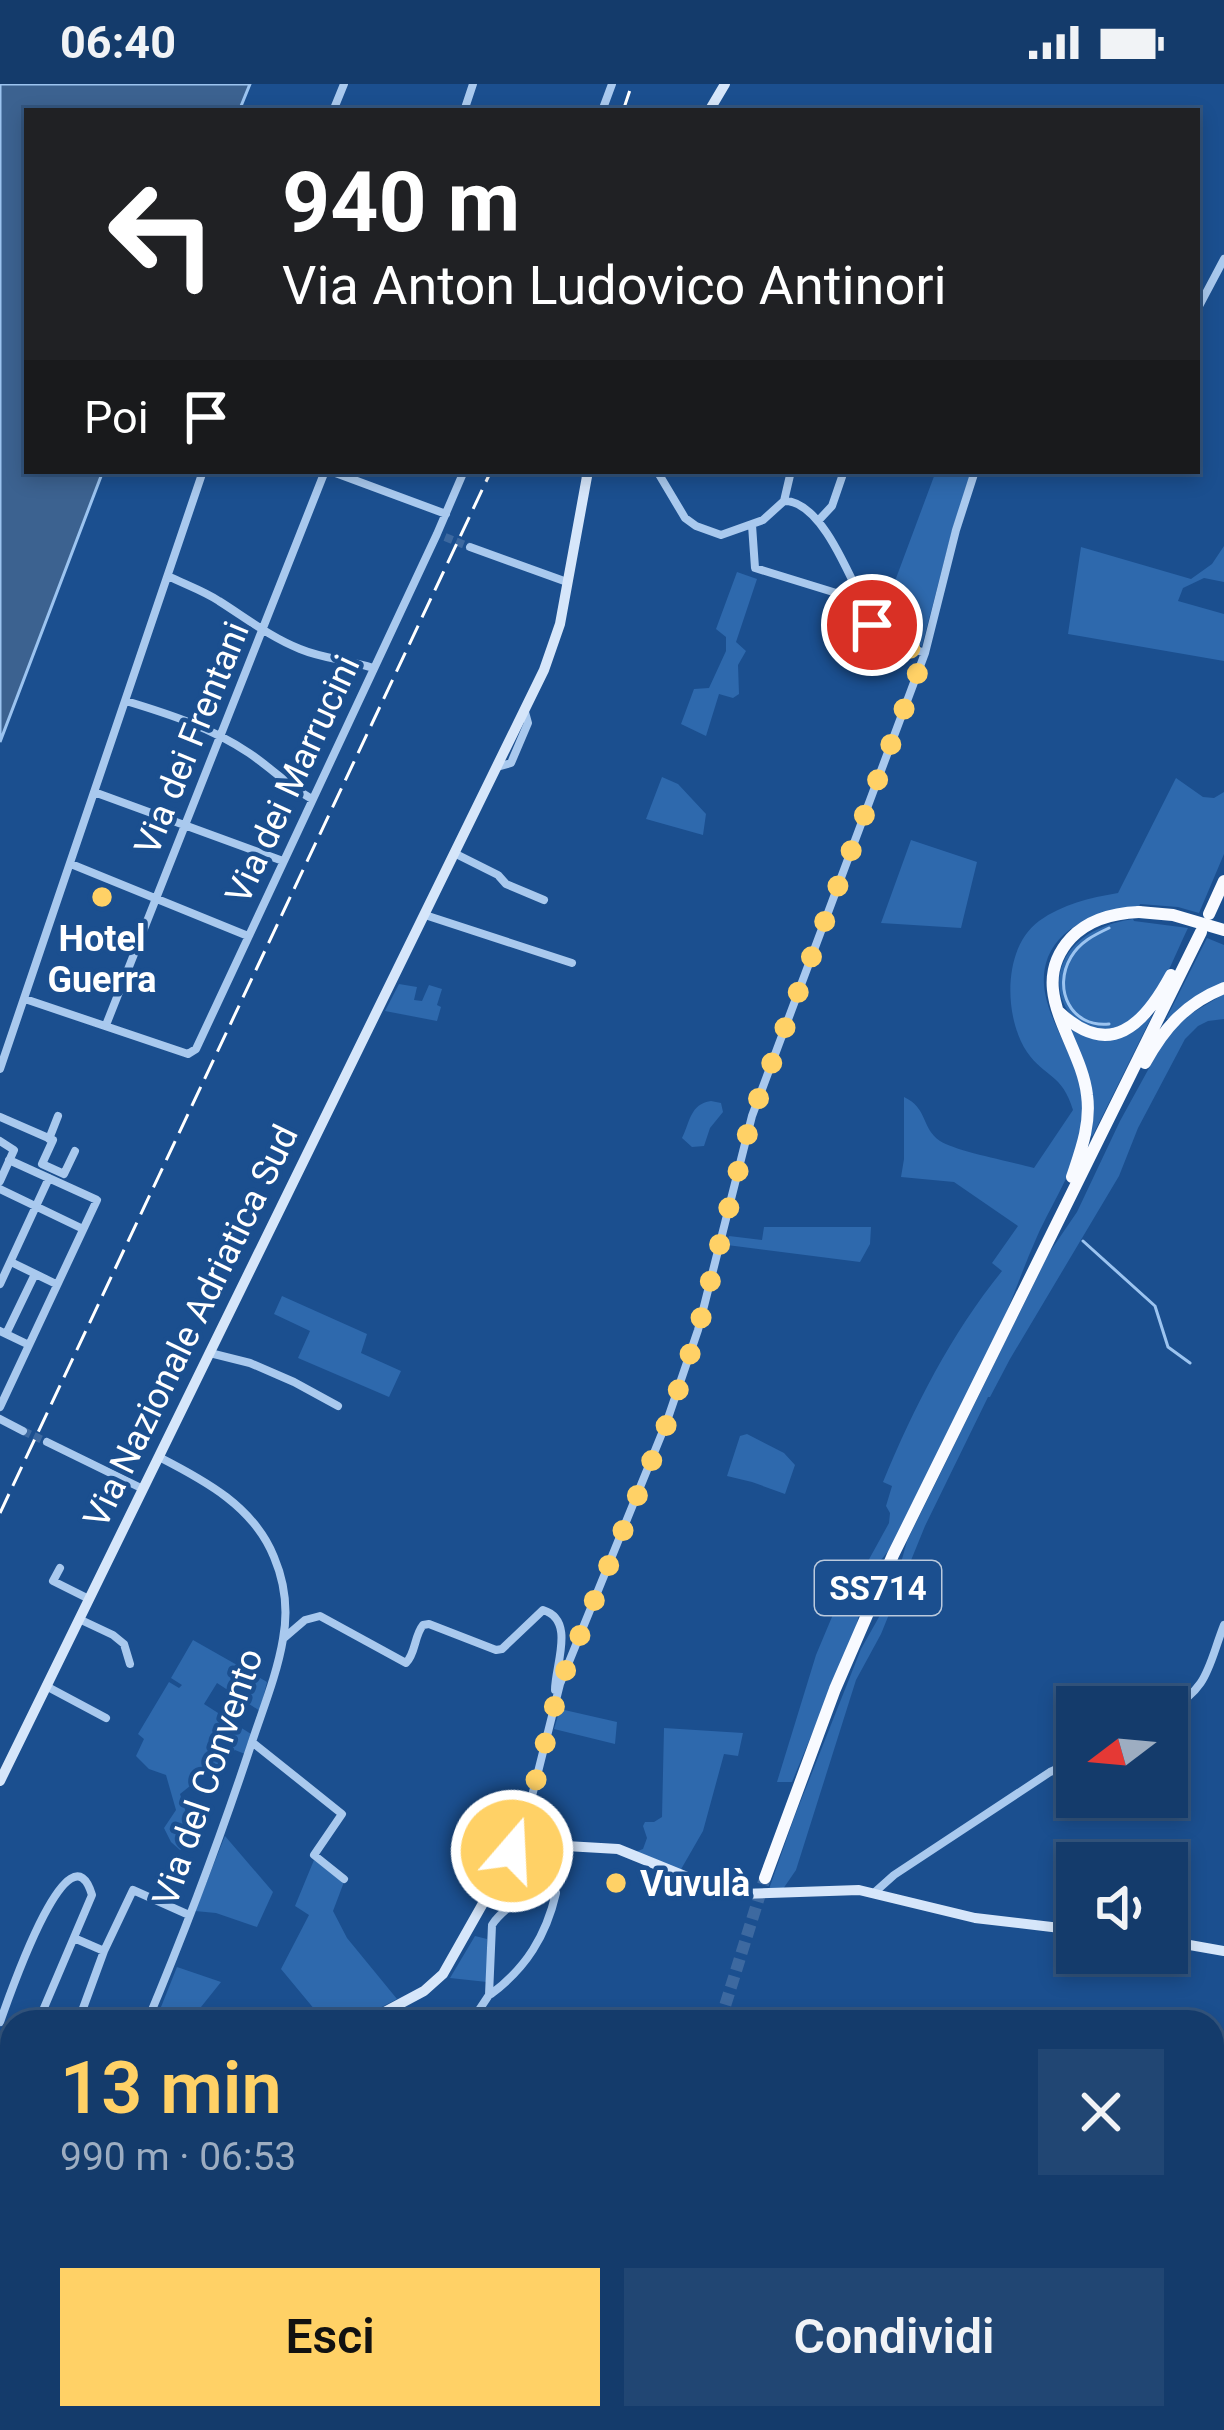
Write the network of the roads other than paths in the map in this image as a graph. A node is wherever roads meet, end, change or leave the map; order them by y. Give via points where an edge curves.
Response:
1 (1224, 259) edge
2 (1200, 304) edge
3 (202, 474) edge
4 (326, 474) edge
5 (335, 474) edge
6 (463, 474) edge
7 (587, 474) edge
8 (659, 474) edge
9 (789, 474) edge
10 (843, 474) edge
11 (974, 474) edge
12 (784, 501) junction
13 (446, 514) junction
14 (818, 521) junction
15 (752, 525) junction
16 (470, 547) tunnel mouth
17 (168, 576) junction
18 (568, 582) junction
19 (860, 601) junction
20 (263, 631) junction
21 (925, 653) junction
22 (374, 668) junction
23 (126, 701) junction
24 (219, 737) junction
25 (94, 792) junction
26 (312, 799) junction
27 (186, 825) junction
28 (454, 853) junction
29 (283, 861) junction
30 (71, 864) junction
31 (1224, 881) edge
32 (155, 899) junction
33 (544, 900) dead end
34 (1209, 914) dead end
35 (423, 915) junction
36 (1224, 930) edge
37 (248, 936) junction
38 (572, 963) dead end
39 (1224, 988) edge
40 (27, 994) junction
41 (1058, 1011) junction
42 (106, 1025) junction
43 (0, 1070) edge
44 (58, 1116) dead end
45 (0, 1117) edge
46 (1106, 1124) junction
47 (49, 1139) junction
48 (0, 1141) edge
49 (75, 1151) dead end
50 (10, 1160) junction
51 (49, 1178) junction
52 (0, 1185) edge
53 (34, 1206) junction
54 (1057, 1222) junction
55 (83, 1229) junction
56 (11, 1262) junction
57 (35, 1274) junction
58 (0, 1284) edge
59 (56, 1284) junction
60 (3, 1332) edge
61 (29, 1345) junction
62 (210, 1353) junction
63 (0, 1374) edge
64 (13, 1380) junction
65 (338, 1406) dead end
66 (0, 1407) edge
67 (0, 1419) edge
68 (22, 1431) tunnel mouth
69 (47, 1442) tunnel mouth
70 (159, 1457) junction
71 (142, 1489) junction
72 (60, 1568) dead end
73 (89, 1599) junction
74 (79, 1619) junction
75 (1224, 1625) edge
76 (283, 1639) junction
77 (130, 1664) dead end
78 (46, 1686) junction
79 (556, 1698) junction
80 (1188, 1698) edge
81 (106, 1718) dead end
82 (252, 1742) junction
83 (4, 1762) edge
84 (1056, 1769) edge
85 (0, 1781) edge
86 (520, 1852) junction
87 (765, 1878) tunnel mouth
88 (344, 1879) dead end
89 (875, 1892) junction
90 (556, 1893) dead end
91 (189, 1915) junction
92 (1056, 1928) edge
93 (74, 1938) junction
94 (1188, 1945) edge
95 (104, 1951) junction
96 (1224, 1951) edge
97 (489, 1995) junction
98 (5, 2010) edge
99 (43, 2010) edge
100 (82, 2010) edge
101 (152, 2010) edge
102 (388, 2010) edge
103 (479, 2010) edge

1 - 2 street
3 - 17 street
4 - 20 street, Via dei Frentani
5 - 13 street
6 - 13 street, Via dei Marrucini
7 - 18 main road, Via Nazionale Adriatica Sud
8 - 15 street via 696,526 722,535
9 - 12 street
10 - 14 street
11 - 21 street
12 - 14 street via 801,504
12 - 15 street
13 - 22 street, Via dei Marrucini
14 - 19 street
15 - 19 street via 755,568
16 - 18 street
17 - 20 street
17 - 23 street
18 - 28 main road, Via Nazionale Adriatica Sud via 551,653
19 - 21 street via 880,638
20 - 22 street via 319,656
20 - 24 street, Via dei Frentani
21 - 79 street via 752,1116 668,1421
22 - 26 street, Via dei Marrucini
23 - 24 street
23 - 25 street
24 - 26 street
24 - 27 street, Via dei Frentani
25 - 27 street
25 - 30 street
26 - 29 street, Via dei Marrucini
27 - 29 street
27 - 32 street, Via dei Frentani
28 - 33 street
28 - 35 main road, Via Nazionale Adriatica Sud
29 - 37 street, Via dei Marrucini
30 - 32 street
30 - 40 street
31 - 34 highway
32 - 37 street
32 - 42 street, Via dei Frentani
35 - 38 street
35 - 62 main road, Via Nazionale Adriatica Sud
36 - 41 highway, bridge via 1139,912 1094,922 1067,943 1053,971
37 - 42 street, Via dei Marrucini via 188,1054
39 - 46 highway via 1172,1022
40 - 42 street
40 - 43 street
41 - 46 highway, SS714 via 1094,1035 1131,1027 1200,932
41 - 54 highway via 1084,1076 1089,1114
44 - 47 street
45 - 47 street
46 - 54 highway, SS714
47 - 49 street via 42,1164 64,1174
48 - 50 street via 14,1148
50 - 51 street
50 - 52 street
51 - 53 street
51 - 55 street via 97,1200
52 - 53 street
53 - 55 street
53 - 56 street
54 - 87 highway, SS714 via 868,1608
55 - 59 street
56 - 57 street
56 - 58 street
57 - 59 street
57 - 60 street
59 - 61 street
60 - 61 street
61 - 64 street
62 - 65 street
62 - 70 main road, Via Nazionale Adriatica Sud
63 - 64 street
64 - 66 street
67 - 68 street
69 - 71 street
70 - 71 main road, Via Nazionale Adriatica Sud
70 - 76 street, Via del Convento via 255,1522 282,1580
71 - 73 main road, Via Nazionale Adriatica Sud
72 - 73 street via 53,1581
73 - 74 main road, Via Nazionale Adriatica Sud
74 - 77 street via 124,1644
74 - 78 main road, Via Nazionale Adriatica Sud
75 - 80 street via 1204,1679
76 - 79 street via 320,1616 406,1664 423,1625 496,1650 549,1610 561,1625
76 - 82 street, Via del Convento
78 - 81 street
78 - 83 main road, Via Nazionale Adriatica Sud
79 - 86 street
82 - 88 street via 342,1814 314,1856
82 - 91 street, Via del Convento
83 - 85 main road, Via Nazionale Adriatica Sud
84 - 89 street
86 - 89 main road via 618,1849 741,1894
86 - 97 street via 532,1883 492,1925
86 - 102 main road via 442,1974
89 - 92 main road via 975,1918
90 - 97 street via 534,1951
91 - 95 street via 134,1890
91 - 101 street, Via del Convento
93 - 95 street
93 - 98 street via 92,1895 76,1879 59,1886 48,1904
93 - 99 street
94 - 96 main road
95 - 100 street
97 - 103 street

